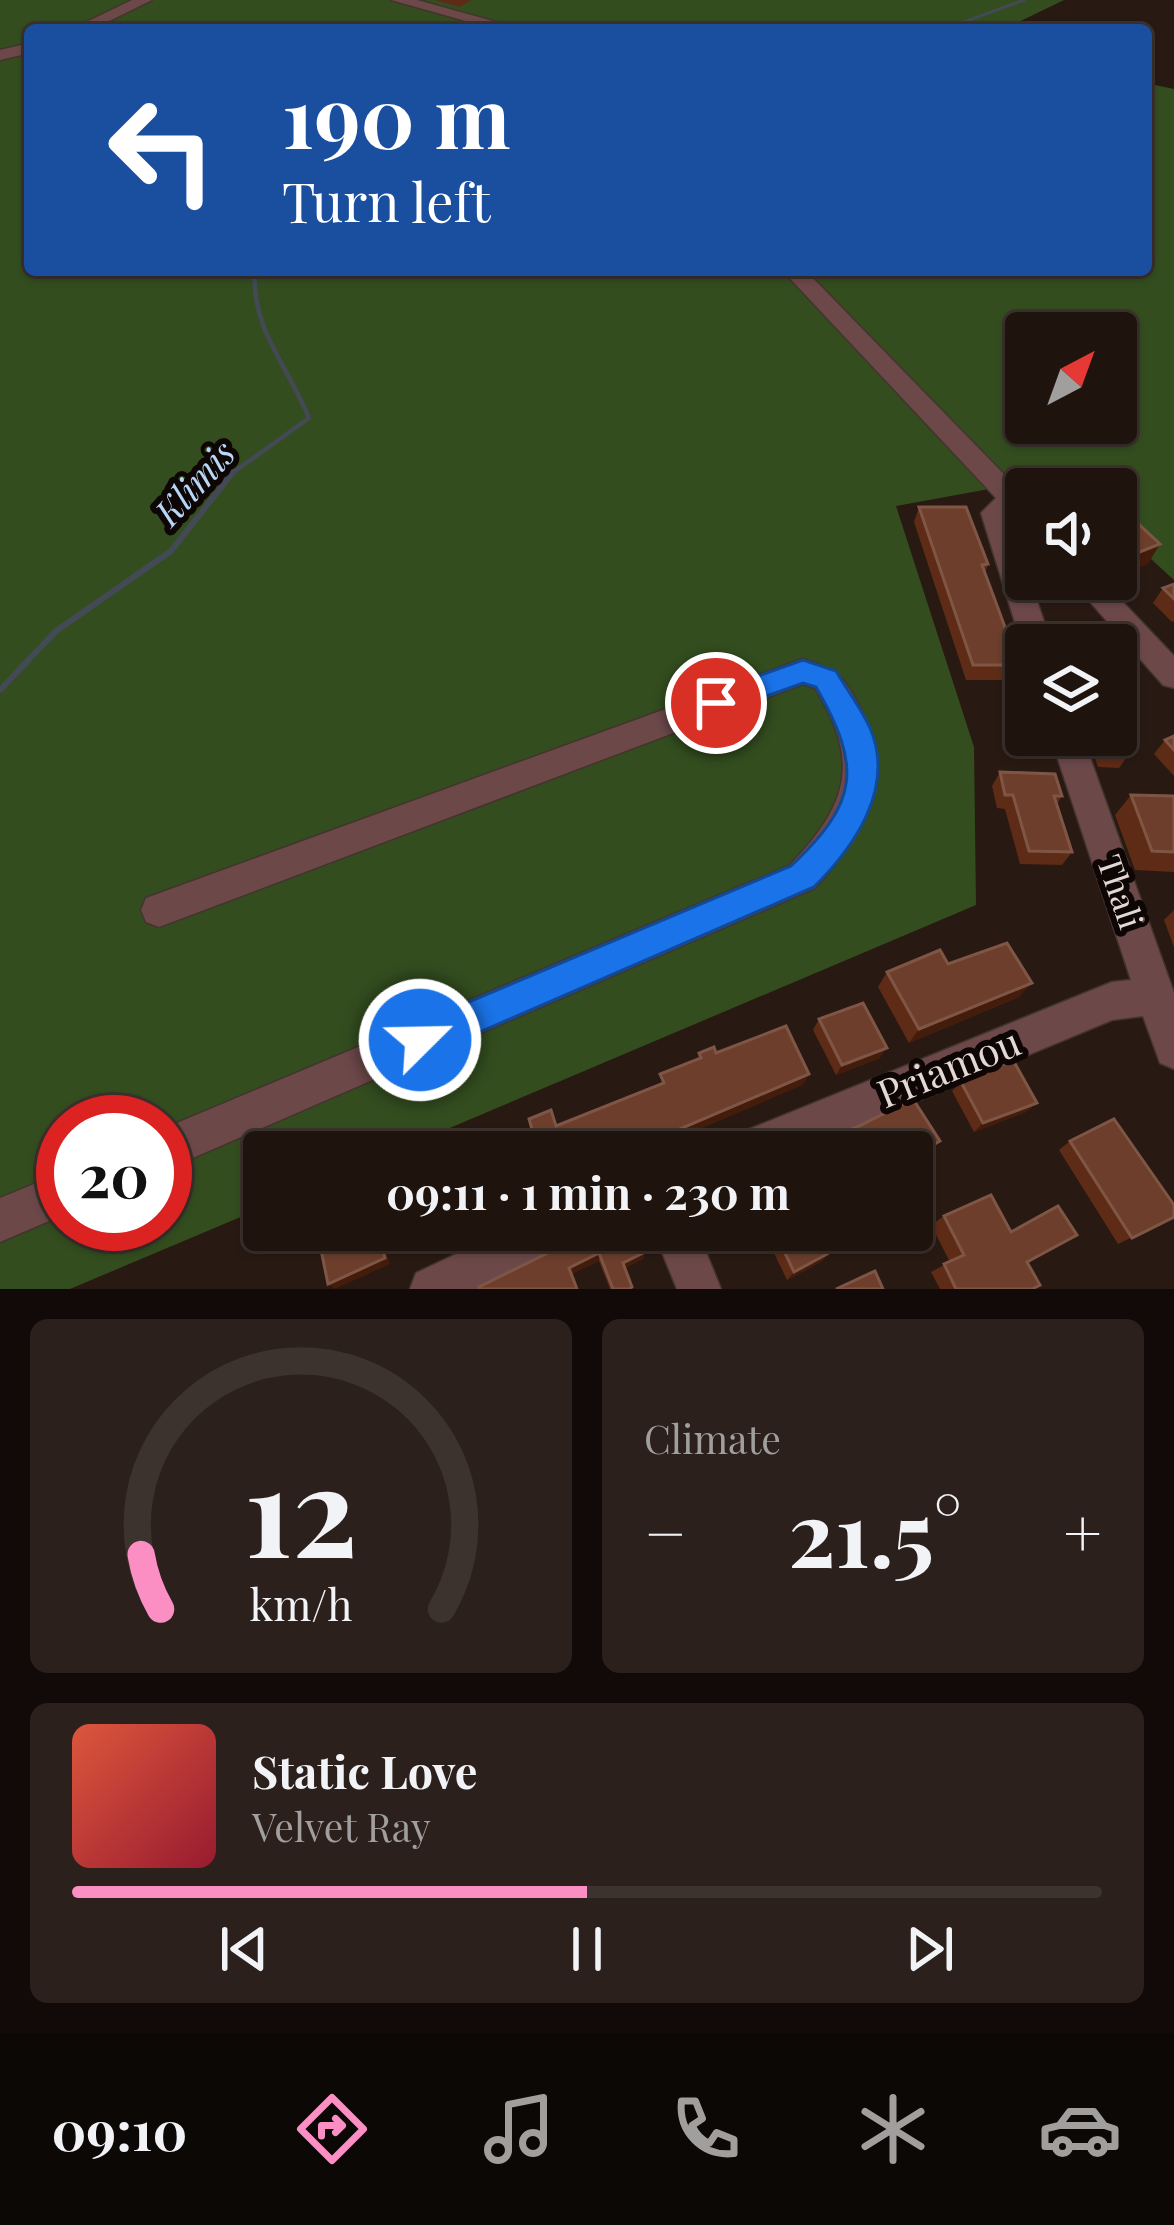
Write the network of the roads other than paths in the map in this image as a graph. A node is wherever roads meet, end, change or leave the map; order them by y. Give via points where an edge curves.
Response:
1 (144, 0) edge
2 (399, 0) edge
3 (91, 24) edge
4 (493, 24) edge
5 (799, 276) edge
6 (1005, 492) edge
7 (1005, 510) edge
8 (1005, 548) edge
9 (1103, 600) edge
10 (1174, 676) edge
11 (1073, 756) edge
12 (159, 910) dead end
13 (1168, 1027) edge
14 (796, 1131) edge
15 (192, 1137) edge
16 (36, 1205) edge
17 (0, 1220) edge
18 (511, 1251) edge
19 (684, 1251) edge
20 (432, 1289) edge
21 (699, 1289) edge

1 - 3 street
2 - 4 street
5 - 6 street
7 - 8 street via 994,513
9 - 10 street
11 - 13 street, Thali
12 - 15 street via 803,671 826,679 858,733 862,776 854,812 802,877
13 - 14 street, Priamou via 1112,1001
16 - 17 street
18 - 20 street
19 - 21 street

